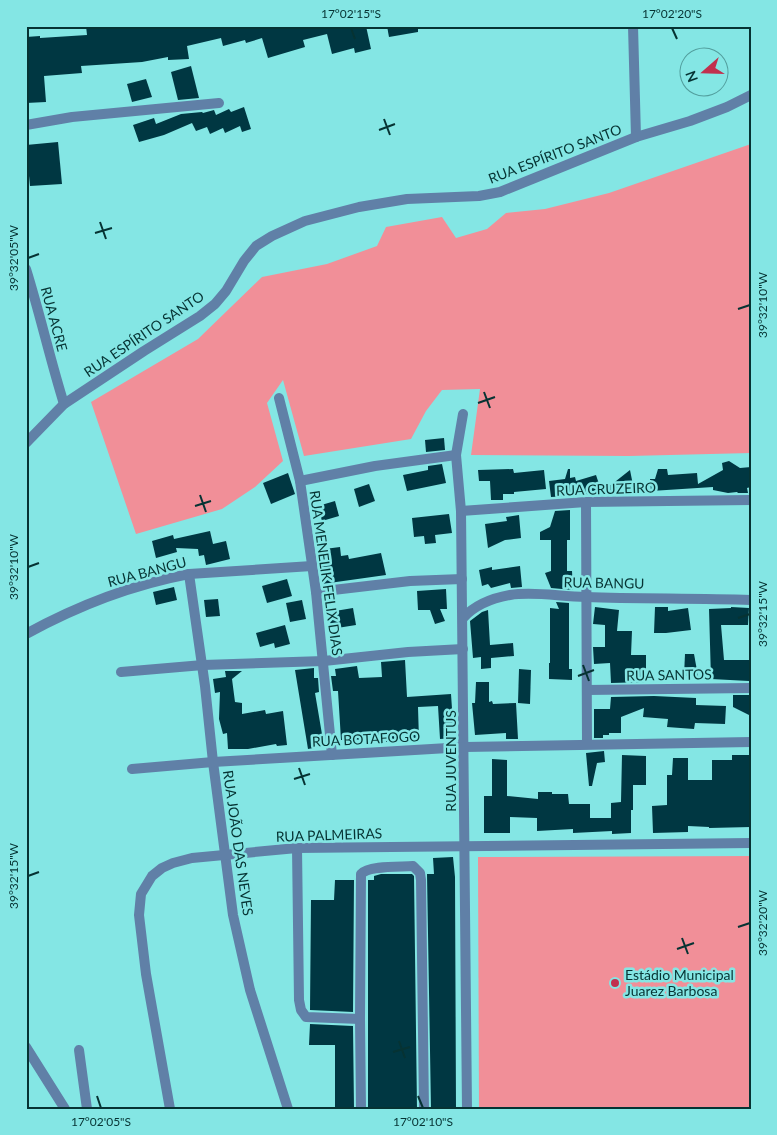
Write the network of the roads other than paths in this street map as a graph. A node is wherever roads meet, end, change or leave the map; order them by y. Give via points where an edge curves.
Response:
1 (633, 26) edge
2 (751, 95) edge
3 (219, 103) dead end
4 (26, 125) edge
5 (636, 137) junction
6 (26, 269) edge
7 (279, 398) dead end
8 (64, 404) junction
9 (463, 414) dead end
10 (26, 443) edge
11 (456, 455) junction
12 (300, 481) junction
13 (751, 500) edge
14 (586, 502) junction
15 (462, 511) junction
16 (312, 566) junction
17 (189, 574) junction
18 (462, 579) junction
19 (316, 592) junction
20 (585, 597) junction
21 (751, 600) edge
22 (463, 618) junction
23 (26, 634) edge
24 (463, 649) junction
25 (324, 661) junction
26 (203, 665) junction
27 (122, 672) dead end
28 (751, 688) edge
29 (587, 690) junction
30 (751, 742) edge
31 (587, 744) junction
32 (465, 747) junction
33 (332, 755) junction
34 (213, 762) junction
35 (132, 769) dead end
36 (751, 843) edge
37 (465, 845) junction
38 (297, 848) junction
39 (225, 855) junction
40 (360, 1019) junction
41 (79, 1050) dead end
42 (28, 1054) edge
43 (65, 1109) edge
44 (87, 1109) edge
45 (170, 1109) edge
46 (288, 1109) edge
47 (361, 1109) edge
48 (424, 1109) edge
49 (467, 1109) edge

1 - 5 street
2 - 5 street, RUA ESPÍRITO SANTO via 727,107
3 - 4 street via 72,117
5 - 8 street, RUA ESPÍRITO SANTO via 500,192 407,199 359,207 306,221 272,236 256,246 215,304
6 - 8 street, RUA ACRE
7 - 12 street, RUA MENELIK FELIX DIAS
8 - 10 street, RUA ESPÍRITO SANTO
9 - 11 street, RUA JUVENTUS
11 - 12 street
11 - 15 street, RUA JUVENTUS
12 - 16 street, RUA MENELIK FELIX DIAS
13 - 14 street, RUA CRUZEIRO
14 - 15 street, RUA CRUZEIRO
14 - 20 street
15 - 18 street, RUA JUVENTUS
16 - 17 street, RUA BANGU
16 - 19 street, RUA MENELIK FELIX DIAS
17 - 23 street, RUA BANGU via 128,588 68,612
17 - 26 street, RUA JOÃO DAS NEVES
18 - 19 street via 410,581
18 - 22 street, RUA JUVENTUS
19 - 25 street, RUA MENELIK FELIX DIAS
20 - 21 street, RUA BANGU
20 - 22 street, RUA BANGU via 510,595 480,605
20 - 29 street
22 - 24 street, RUA JUVENTUS
24 - 25 street
24 - 32 street, RUA JUVENTUS
25 - 26 street
25 - 33 street, RUA MENELIK FELIX DIAS
26 - 27 street
26 - 34 street, RUA JOÃO DAS NEVES
28 - 29 street, RUA SANTOS
29 - 31 street
30 - 31 street, RUA BOTAFOGO
31 - 32 street, RUA BOTAFOGO
32 - 33 street, RUA BOTAFOGO
32 - 37 street, RUA JUVENTUS
33 - 34 street, RUA BOTAFOGO
34 - 35 street, RUA BOTAFOGO
34 - 39 street, RUA JOÃO DAS NEVES
36 - 37 street, RUA PALMEIRAS
37 - 38 street, RUA PALMEIRAS
37 - 49 street, RUA JUVENTUS
38 - 39 street, RUA PALMEIRAS
38 - 40 street via 301,1010 306,1016
39 - 45 street, RUA PALMEIRAS via 192,858 162,868 152,876 141,894 139,915 146,974
39 - 46 street, RUA JOÃO DAS NEVES via 233,915 250,990
40 - 47 street
40 - 48 street via 361,874 371,868 413,866 420,873 421,880
41 - 44 street
42 - 43 street

